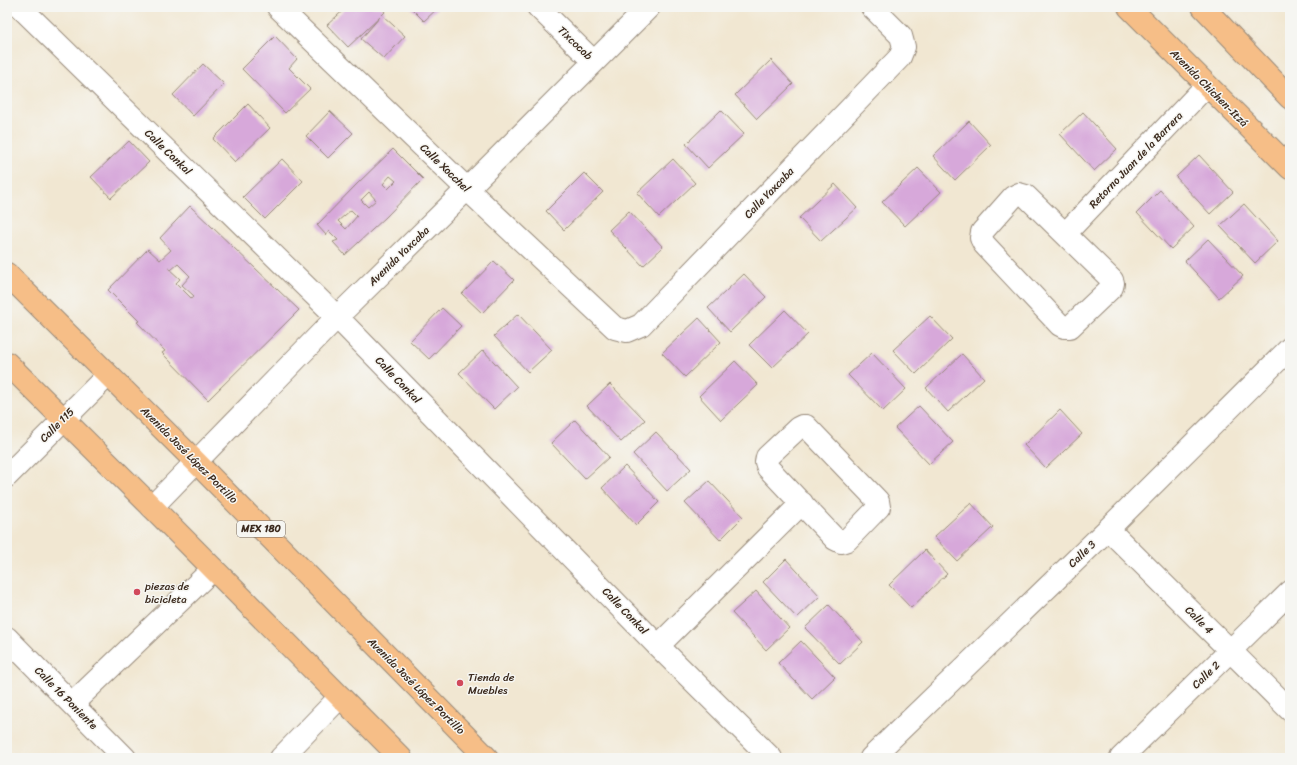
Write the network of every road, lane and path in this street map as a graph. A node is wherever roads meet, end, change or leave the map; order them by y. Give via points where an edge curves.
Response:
1 (20, 7) edge
2 (278, 7) edge
3 (538, 7) edge
4 (649, 7) edge
5 (872, 7) edge
6 (1129, 7) edge
7 (1203, 7) edge
8 (594, 62) junction
9 (1206, 86) junction
10 (1290, 98) edge
11 (1290, 168) edge
12 (467, 189) junction
13 (1065, 234) junction
14 (7, 274) edge
15 (337, 317) junction
16 (615, 328) joint
17 (1290, 348) edge
18 (7, 363) edge
19 (108, 375) junction
20 (63, 419) junction
21 (197, 463) junction
22 (7, 476) edge
23 (802, 503) junction
24 (152, 507) junction
25 (1108, 529) junction
26 (213, 569) junction
27 (1290, 592) edge
28 (7, 638) edge
29 (658, 646) junction
30 (1231, 651) junction
31 (340, 697) junction
32 (72, 704) junction
33 (1290, 710) edge
34 (125, 758) edge
35 (281, 758) edge
36 (401, 758) edge
37 (486, 758) edge
38 (771, 758) edge
39 (870, 758) edge
40 (1121, 758) edge

1 - 15 street, Calle Conkal
2 - 12 street, Calle Xocchel
3 - 8 street, Tixcocob
4 - 8 street, Avenida Yaxcaba
5 - 16 street, Calle Yaxcaba via 901,36 904,47 900,57 641,325 627,331
6 - 9 main road, Avenida Chichen-Itzá
7 - 10 main road
8 - 12 street, Avenida Yaxcaba
9 - 11 main road, Avenida Chichen-Itzá
9 - 13 street, Retorno Juan de la Barrera
12 - 15 street, Avenida Yaxcaba
12 - 16 street, Calle Xocchel
13 - 13 street via 1026,196 1019,194 1013,197 982,232 981,238 1064,327 1070,326 1112,287 1113,283
14 - 19 main road, Avenida José López Portillo / MEX 180
15 - 21 street, Avenida Yaxcaba
15 - 29 street, Calle Conkal
17 - 25 street, Calle 3
18 - 20 main road
19 - 20 street, Calle 115
19 - 21 main road, Avenida José López Portillo / MEX 180
20 - 22 street, Calle 115
20 - 24 main road
21 - 24 street, Avenida Yaxcaba
21 - 37 main road, Avenida José López Portillo / MEX 180
23 - 23 street via 768,468 766,457 798,428 806,426 878,501 880,507 848,540 841,542 835,539
23 - 29 street
24 - 26 main road
25 - 30 street, Calle 4
25 - 39 street, Calle 3
26 - 31 main road
26 - 32 street
27 - 30 street, Calle 2
28 - 32 street, Calle 16 Poniente
29 - 38 street, Calle Conkal
30 - 33 street, Calle 4
30 - 40 street, Calle 2
31 - 35 street
31 - 36 main road
32 - 34 street, Calle 16 Poniente

